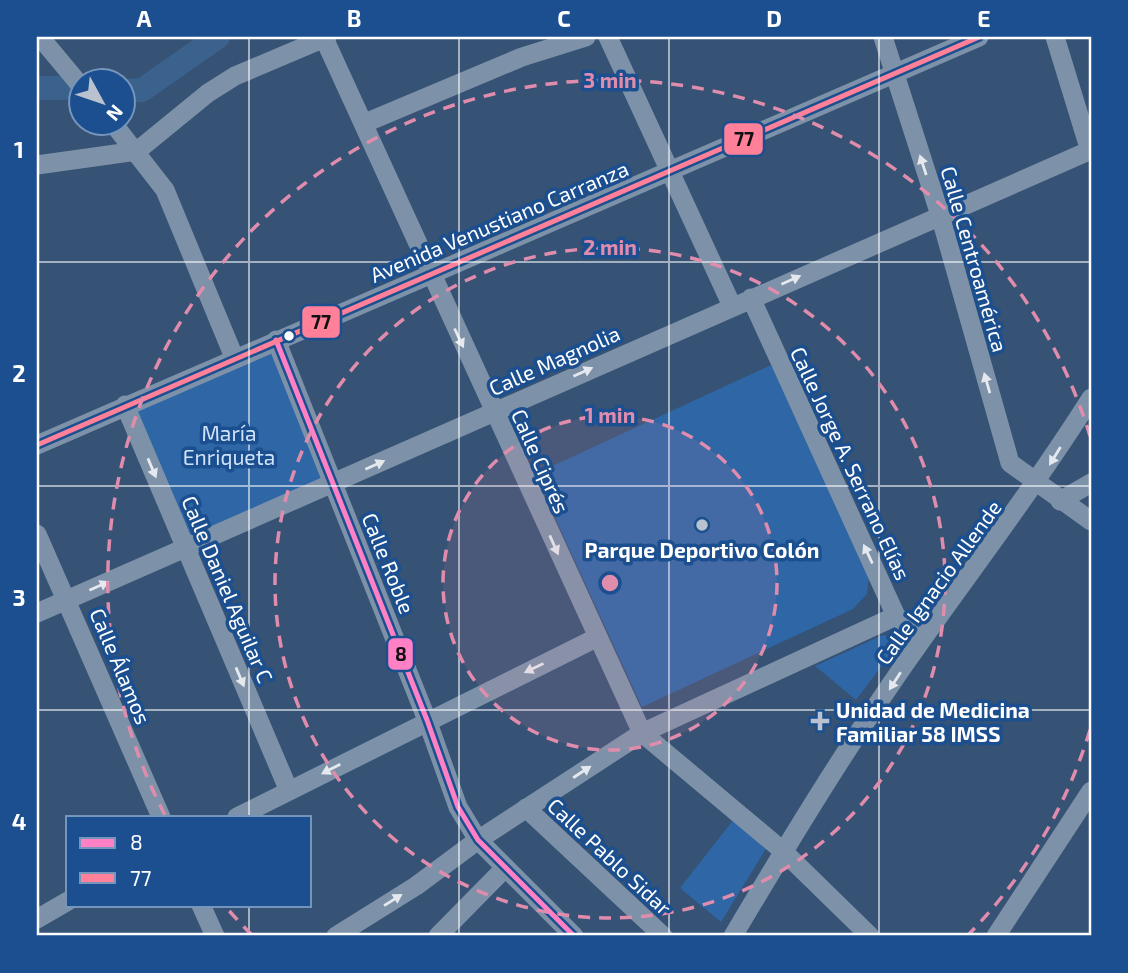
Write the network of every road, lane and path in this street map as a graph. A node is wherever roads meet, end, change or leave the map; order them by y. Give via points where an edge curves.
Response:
1 (40, 37) edge
2 (586, 37) edge
3 (608, 37) edge
4 (883, 37) edge
5 (979, 37) edge
6 (1055, 37) edge
7 (326, 38) edge
8 (66, 68) edge
9 (893, 72) junction
10 (365, 123) junction
11 (124, 136) edge
12 (1091, 151) edge
13 (137, 152) junction
14 (37, 166) edge
15 (670, 173) junction
16 (940, 215) junction
17 (431, 276) junction
18 (751, 298) junction
19 (732, 306) junction
20 (276, 340) junction
21 (234, 357) junction
22 (1091, 398) edge
23 (125, 405) junction
24 (494, 412) junction
25 (37, 444) edge
26 (1091, 483) edge
27 (333, 484) junction
28 (1036, 484) junction
29 (1060, 501) junction
30 (1091, 521) edge
31 (37, 534) edge
32 (186, 549) junction
33 (67, 600) junction
34 (37, 613) edge
35 (896, 616) junction
36 (596, 638) junction
37 (922, 639) junction
38 (427, 720) junction
39 (642, 733) junction
40 (289, 791) junction
41 (1091, 791) edge
42 (526, 808) junction
43 (161, 816) edge
44 (239, 816) edge
45 (478, 841) junction
46 (783, 851) junction
47 (505, 868) junction
48 (66, 902) edge
49 (201, 906) edge
50 (37, 919) edge
51 (563, 933) edge
52 (215, 936) edge
53 (335, 936) edge
54 (438, 936) edge
55 (663, 936) edge
56 (733, 936) edge
57 (870, 936) edge
58 (996, 936) edge

1 - 8 street
2 - 10 street via 522,57
3 - 15 street
4 - 9 street, Calle Centroamérica
5 - 9 street, Avenida Venustiano Carranza
6 - 12 street
7 - 10 street, Calle Ciprés
7 - 13 street via 235,76
9 - 15 street, Avenida Venustiano Carranza
16 -> 9 street, Calle Centroamérica
10 - 17 street, Calle Ciprés
11 - 13 street
12 - 16 street, Calle Magnolia
13 - 14 street
13 - 21 street via 165,190
15 - 17 street, Avenida Venustiano Carranza
15 - 19 street
18 -> 16 street, Calle Magnolia
28 -> 16 street, Calle Centroamérica via 1010,463
17 - 20 street, Avenida Venustiano Carranza
17 -> 24 street, Calle Ciprés
18 - 19 street, Calle Magnolia
35 -> 18 street, Calle Jorge A. Serrano Elías
24 -> 19 street, Calle Magnolia
20 - 21 street, Avenida Venustiano Carranza
20 - 27 street, Calle Roble
21 - 23 street, Avenida Venustiano Carranza
22 -> 28 street, Calle Ignacio Allende
23 - 25 street, Avenida Venustiano Carranza
23 -> 32 street, Calle Daniel Aguilar C
27 -> 24 street, Calle Magnolia
24 -> 36 street, Calle Ciprés
26 - 29 street
27 - 32 street, Calle Magnolia
27 - 38 street, Calle Roble
28 - 29 street, Calle Centroamérica
28 - 37 street, Calle Ignacio Allende
29 - 30 street, Calle Centroamérica
31 - 33 street, Calle Álamos
33 -> 32 street, Calle Magnolia
32 -> 40 street, Calle Daniel Aguilar C
33 - 34 street, Calle Magnolia
33 - 43 street, Calle Álamos
35 - 37 street, Calle Jorge A. Serrano Elías
35 - 39 street
36 -> 38 street
36 - 39 street, Calle Ciprés
37 -> 46 street, Calle Ignacio Allende
38 -> 40 street
38 - 45 street, Calle Roble via 458,807
42 -> 39 street
39 - 46 street, Calle Ciprés
40 - 44 street
41 - 58 street
42 - 45 street
42 - 55 street, Calle Pablo Sidar
45 - 47 street, Calle Roble
53 -> 45 street
46 - 56 street, Calle Ignacio Allende
46 - 57 street, Calle Ciprés
47 - 51 street, Calle Roble
47 - 54 street
48 - 50 street
49 - 52 street

